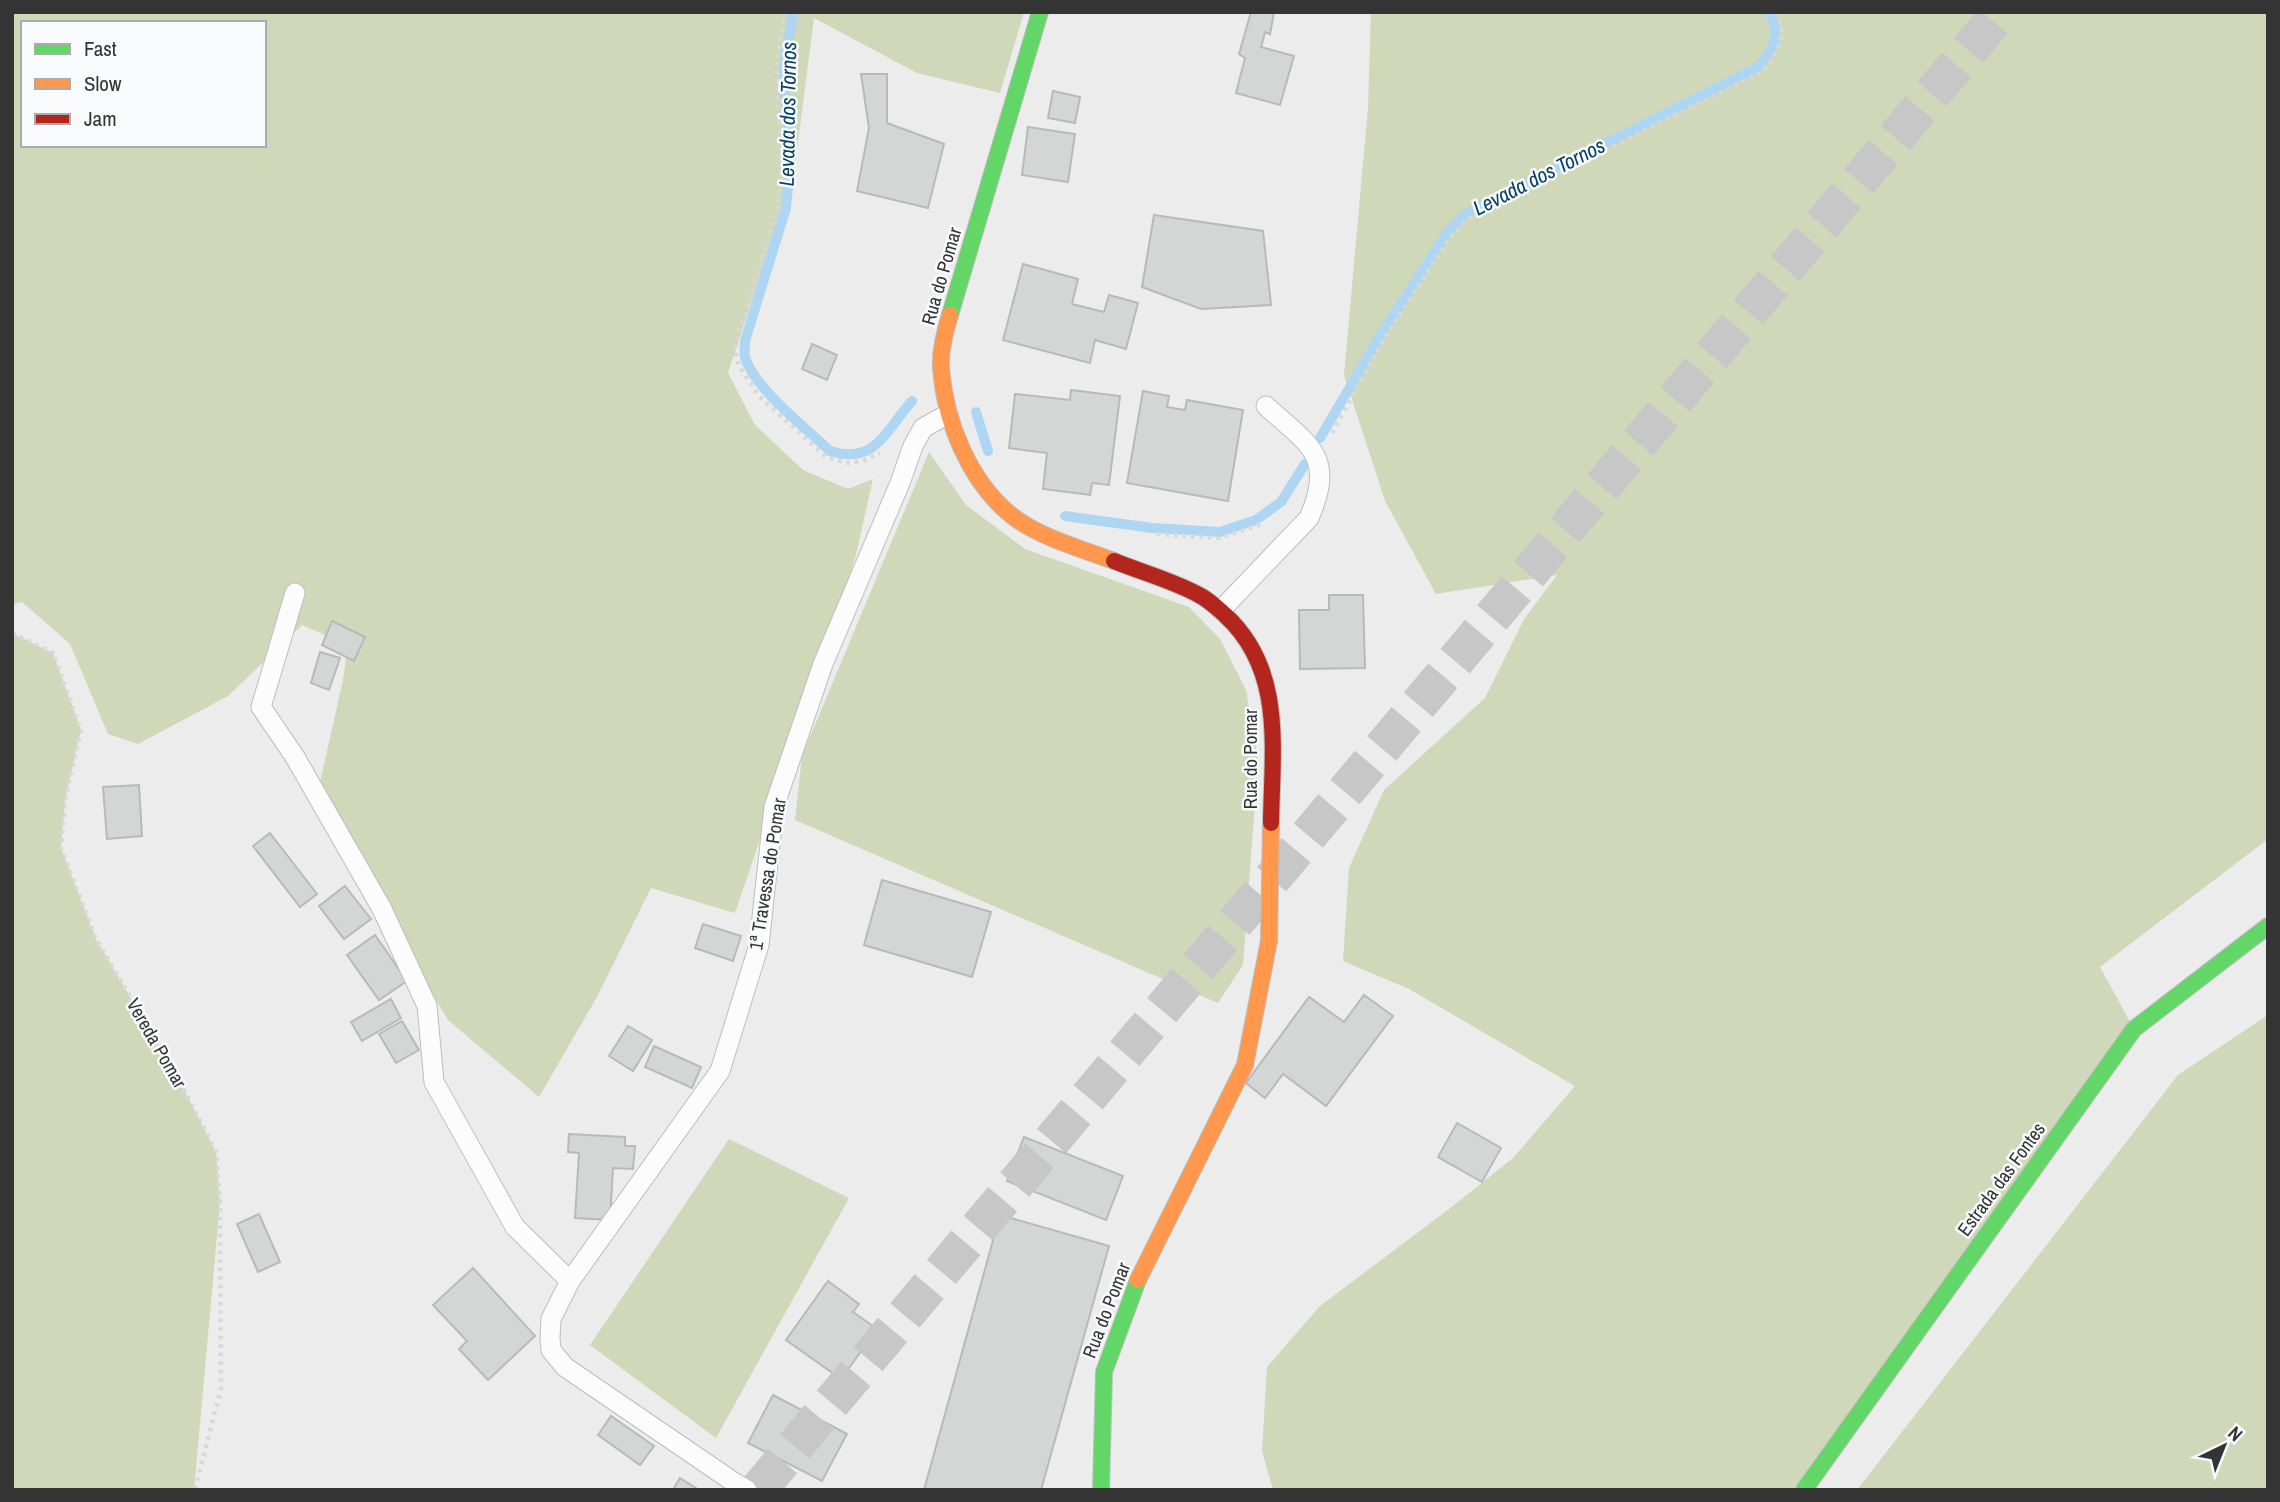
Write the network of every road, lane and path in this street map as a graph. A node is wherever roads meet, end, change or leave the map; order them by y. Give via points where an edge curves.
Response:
1 (785, 12) edge
2 (1040, 12) edge
3 (1776, 12) edge
4 (1266, 406) dead end
5 (948, 414) junction
6 (883, 450) dead end
7 (1317, 458) junction
8 (1269, 519) dead end
9 (1152, 534) dead end
10 (295, 593) dead end
11 (1222, 610) junction
12 (12, 633) edge
13 (2268, 926) edge
14 (570, 1281) junction
15 (195, 1490) edge
16 (747, 1490) edge
17 (1101, 1490) edge
18 (1804, 1490) edge

1 - 6 path via 777,60 783,159 778,206 736,340 736,357 759,396 826,457 848,463
2 - 5 street, Rua do Pomar via 946,328 941,366
3 - 7 path via 1783,26 1777,54 1762,72 1471,217 1450,237 1381,344
4 - 7 lane
5 - 11 street, Rua do Pomar via 972,470 1012,516 1043,533 1200,595
5 - 14 lane, 1ª Travessa do Pomar via 923,428 913,446 823,664 774,807 758,944 720,1070
7 - 11 lane via 1321,474 1309,518
8 - 9 path via 1219,538
10 - 14 lane via 261,707 382,909 427,1006 434,1082 515,1227
11 - 17 street, Rua do Pomar via 1255,654 1270,695 1269,941 1245,1065 1137,1281 1104,1373
12 - 15 path, Vereda Pomar via 53,653 80,730 65,800 61,848 96,939 216,1152 221,1388
13 - 18 street, Estrada das Fontes via 2134,1029
14 - 16 lane, 1ª Travessa do Pomar via 551,1319 551,1350 565,1367

